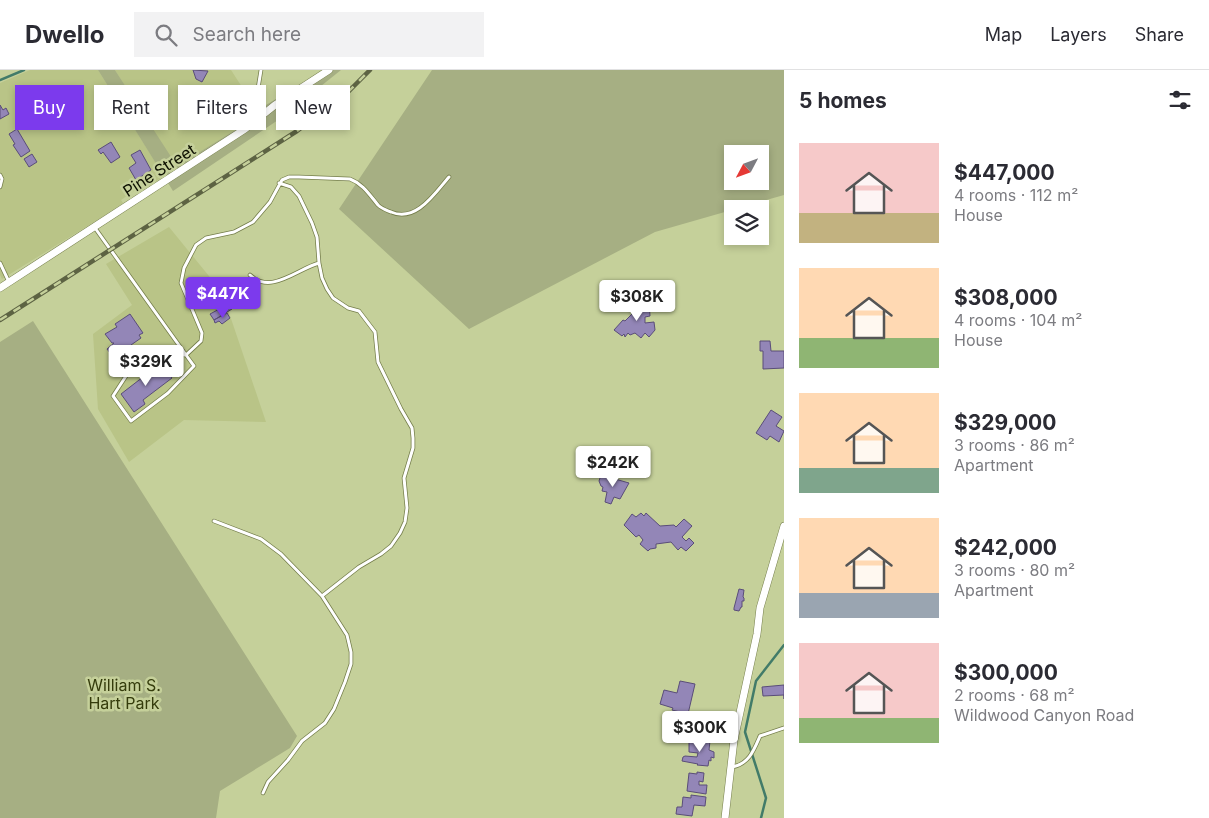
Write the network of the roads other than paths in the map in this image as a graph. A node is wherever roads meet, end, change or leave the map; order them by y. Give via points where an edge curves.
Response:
1 (261, 70) edge
2 (329, 70) edge
3 (259, 85) edge
4 (266, 112) edge
5 (242, 130) edge
6 (0, 175) edge
7 (449, 177) dead end
8 (279, 183) junction
9 (0, 187) edge
10 (95, 228) junction
11 (0, 263) edge
12 (319, 263) junction
13 (250, 274) dead end
14 (10, 282) junction
15 (0, 288) edge
16 (186, 355) junction
17 (214, 521) dead end
18 (784, 526) edge
19 (322, 596) junction
20 (784, 728) edge
21 (731, 767) junction
22 (263, 793) dead end
23 (725, 818) edge

1 - 3 lane
2 - 4 street, Pine Street
5 - 10 street, Pine Street
6 - 9 lane
7 - 8 lane via 432,197 415,212 406,215 382,209 364,188 350,179 289,177
8 - 12 lane via 291,187 299,196 317,237
8 - 16 lane via 270,202 253,222 234,232 206,238 196,245 191,254 181,283 202,332 201,341
10 - 14 street, Pine Street
10 - 16 lane
11 - 14 lane
12 - 13 lane via 275,282 264,283
12 - 19 lane via 322,278 333,298 359,311 371,325 378,362 414,438 404,478 407,508 400,533 391,546
14 - 15 street, Pine Street
16 - 16 lane via 194,366 168,393 131,421 113,396 128,373 156,354
17 - 19 lane via 261,538
18 - 21 street via 760,608
19 - 22 lane via 347,635 351,664 346,682 326,723 302,741 268,782
20 - 21 lane via 760,736 748,758
21 - 23 street

